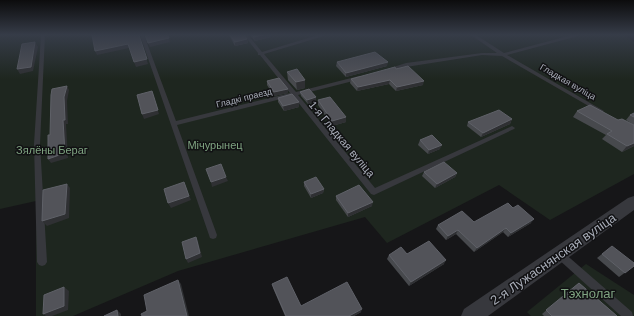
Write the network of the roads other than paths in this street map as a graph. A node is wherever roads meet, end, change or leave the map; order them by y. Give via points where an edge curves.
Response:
1 (42, 50) edge
2 (147, 50) edge
3 (257, 50) edge
4 (274, 50) edge
5 (495, 50) edge
6 (522, 50) edge
7 (260, 54) junction
8 (503, 55) junction
9 (384, 71) edge
10 (368, 75) edge
11 (293, 95) junction
12 (606, 114) edge
13 (173, 124) junction
14 (512, 128) dead end
15 (634, 202) edge
16 (213, 235) dead end
17 (560, 255) junction
18 (42, 262) dead end
19 (471, 316) edge
20 (628, 316) edge

1 - 18 lane via 37,144
2 - 13 lane
3 - 7 lane, 1-я Гладкая вуліца
4 - 7 lane
5 - 8 lane, Гладкая вуліца
6 - 8 lane
7 - 11 lane, 1-я Гладкая вуліца
8 - 9 lane via 482,54 406,65
8 - 12 lane, Гладкая вуліца
10 - 11 lane, Гладкі праезд
11 - 13 lane, Гладкі праезд
11 - 14 lane, 1-я Гладкая вуліца via 374,192
13 - 16 lane
15 - 17 street, 2-я Лужаснянская вуліца
17 - 19 street, 2-я Лужаснянская вуліца
17 - 20 lane

